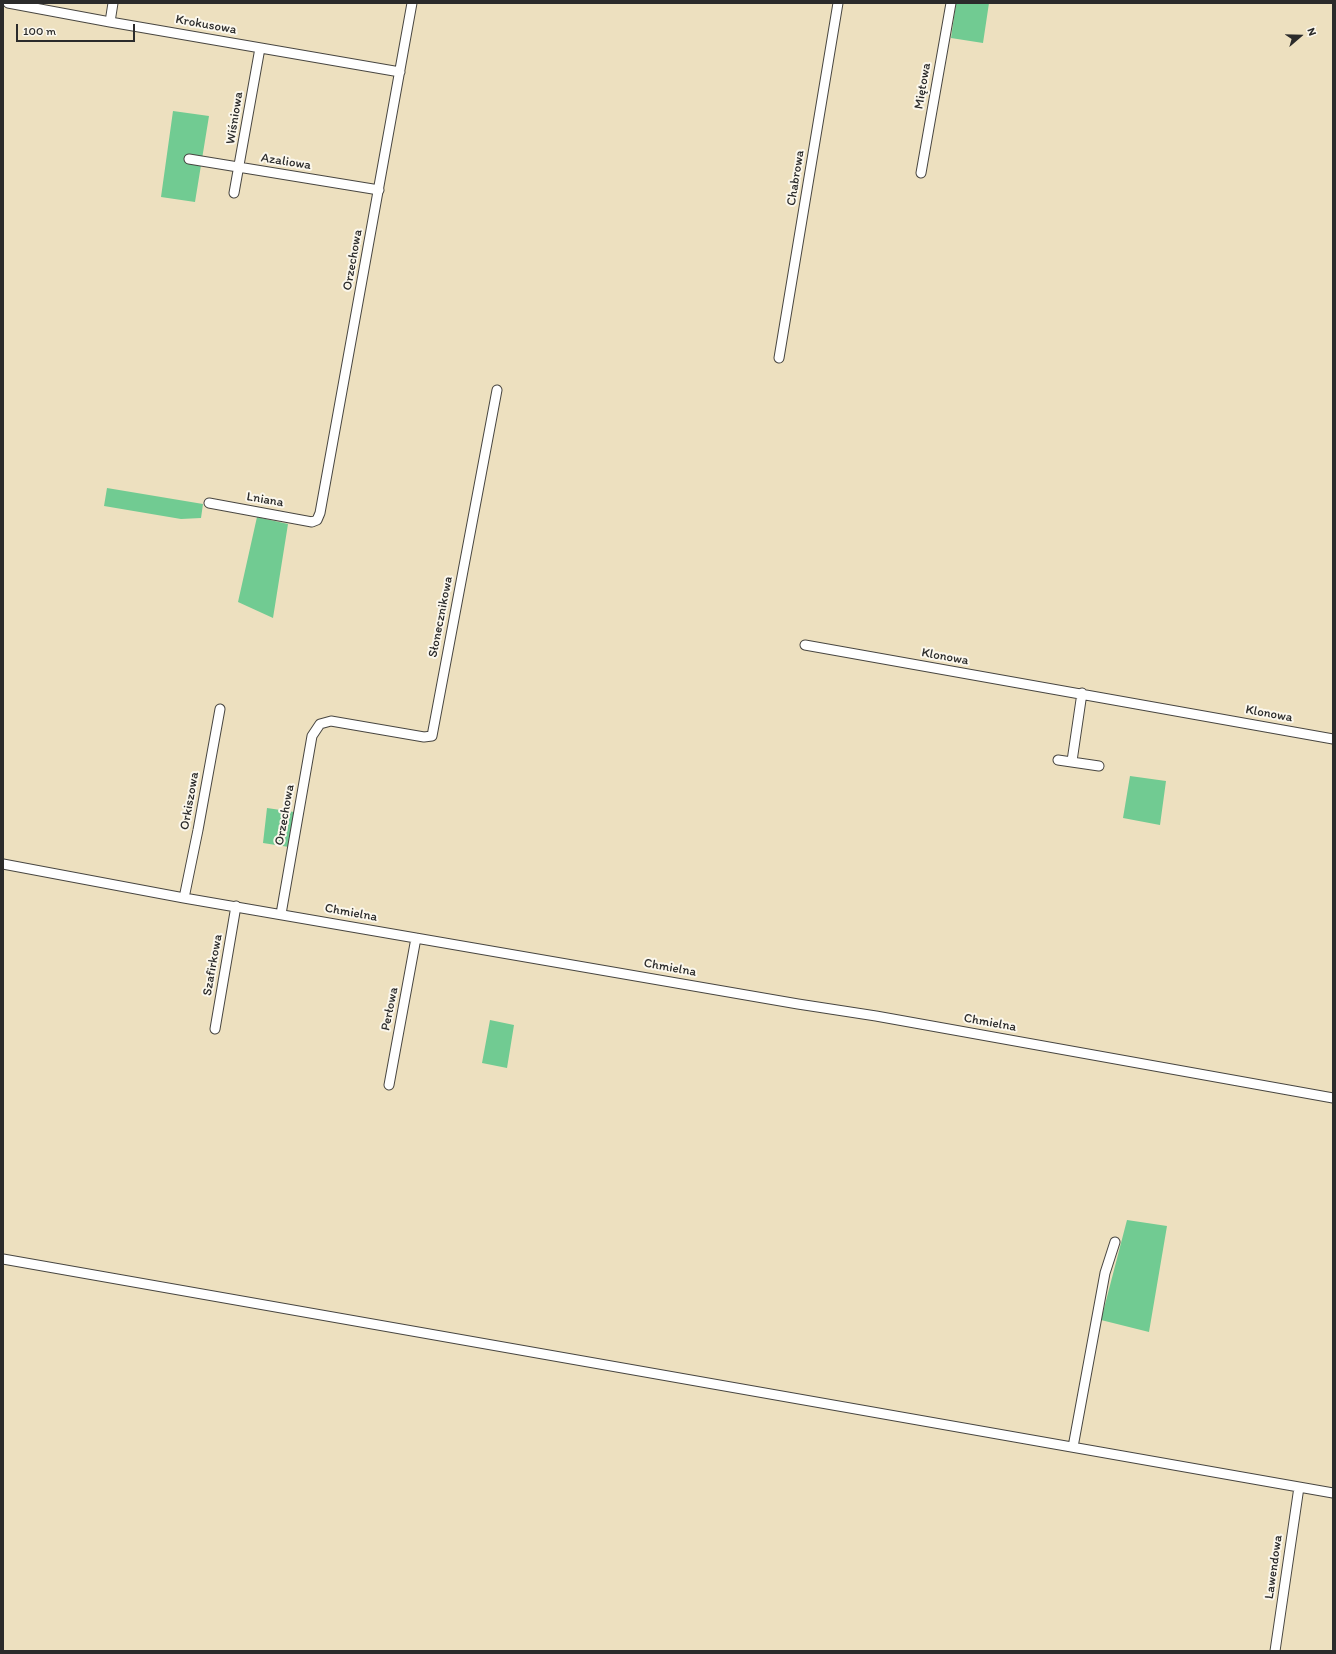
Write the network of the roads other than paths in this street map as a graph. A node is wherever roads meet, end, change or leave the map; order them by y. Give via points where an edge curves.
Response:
1 (8, 3) edge
2 (113, 3) edge
3 (412, 3) edge
4 (838, 3) edge
5 (951, 3) edge
6 (110, 22) junction
7 (260, 48) junction
8 (400, 72) junction
9 (189, 159) dead end
10 (240, 167) junction
11 (921, 173) dead end
12 (379, 190) junction
13 (234, 193) dead end
14 (779, 358) dead end
15 (497, 390) dead end
16 (209, 503) dead end
17 (317, 520) joint
18 (805, 645) dead end
19 (1082, 693) junction
20 (220, 709) dead end
21 (320, 724) joint
22 (1333, 739) edge
23 (1058, 760) dead end
24 (1072, 761) junction
25 (1099, 766) dead end
26 (3, 864) edge
27 (184, 898) junction
28 (236, 906) junction
29 (281, 914) junction
30 (416, 938) junction
31 (215, 1029) dead end
32 (389, 1085) dead end
33 (1333, 1098) edge
34 (1115, 1242) dead end
35 (3, 1259) edge
36 (1073, 1447) junction
37 (1299, 1487) junction
38 (1333, 1493) edge
39 (1275, 1651) edge

1 - 6 street, Krokusowa
2 - 6 street
3 - 8 street, Orzechowa
4 - 14 street, Chabrowa
5 - 11 street, Miętowa
6 - 7 street, Krokusowa
7 - 8 street, Krokusowa
7 - 10 street, Wiśniowa
8 - 12 street, Orzechowa
9 - 10 street, Azaliowa
10 - 12 street, Azaliowa
10 - 13 street, Wiśniowa
12 - 17 street, Orzechowa via 322,505
15 - 21 street, Słonecznikowa via 432,736 424,737 331,720
16 - 17 street, Lniana via 312,522
18 - 19 street, Klonowa
19 - 22 street, Klonowa
19 - 24 street
20 - 27 street, Orkiszowa
21 - 29 street, Orzechowa via 312,736
23 - 24 street
24 - 25 street
26 - 27 street, Chmielna
27 - 28 street, Chmielna
28 - 29 street, Chmielna
28 - 31 street, Szafirkowa
29 - 30 street, Chmielna
30 - 32 street, Perłowa
30 - 33 street, Chmielna
34 - 36 street via 1105,1272
35 - 36 street
36 - 37 street
37 - 38 street
37 - 39 street, Lawendowa

